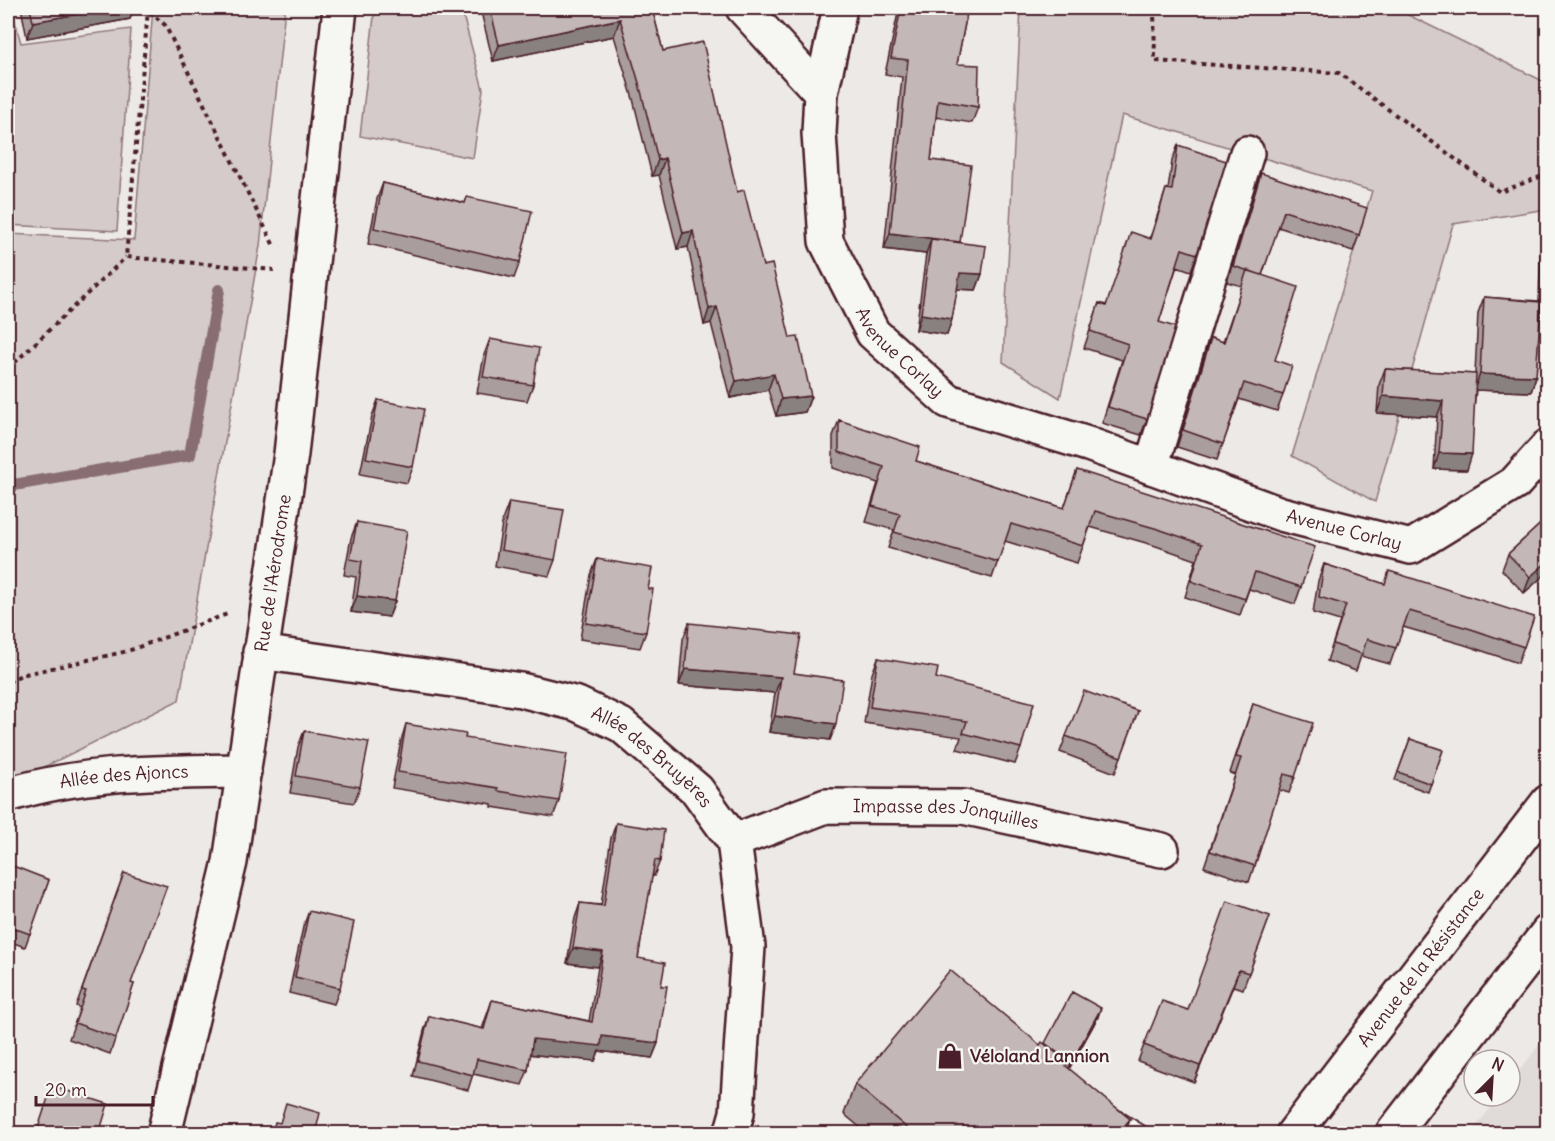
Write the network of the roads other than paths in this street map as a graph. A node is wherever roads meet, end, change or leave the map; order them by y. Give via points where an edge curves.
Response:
1 (340, 8) edge
2 (743, 8) edge
3 (840, 8) edge
4 (821, 93) junction
5 (1247, 153) dead end
6 (1548, 446) edge
7 (1151, 467) junction
8 (260, 652) junction
9 (244, 771) junction
10 (8, 795) edge
11 (1548, 802) edge
12 (734, 841) junction
13 (1162, 850) dead end
14 (1548, 932) edge
15 (1096, 1107) edge
16 (165, 1134) edge
17 (731, 1134) edge
18 (1139, 1134) edge
19 (1293, 1134) edge
20 (1392, 1134) edge

1 - 8 street, Rue de l'Aérodrome via 291,454
2 - 4 street
3 - 4 street, Avenue Corlay
4 - 7 street, Avenue Corlay via 819,133 826,241 873,333 948,400
5 - 7 street
6 - 7 street, Avenue Corlay via 1515,483 1411,547 1281,514
8 - 9 street, Rue de l'Aérodrome
8 - 12 street, Allée des Bruyères via 521,690 577,704 621,725 697,790
9 - 10 street, Allée des Ajoncs via 120,773 41,785
9 - 16 street, Rue de l'Aérodrome via 230,862
11 - 19 street, Avenue de la Résistance
12 - 13 street, Impasse des Jonquilles via 826,806 963,807
12 - 17 street, Allée des Bruyères via 748,947 737,1113
14 - 20 street
15 - 18 lane

